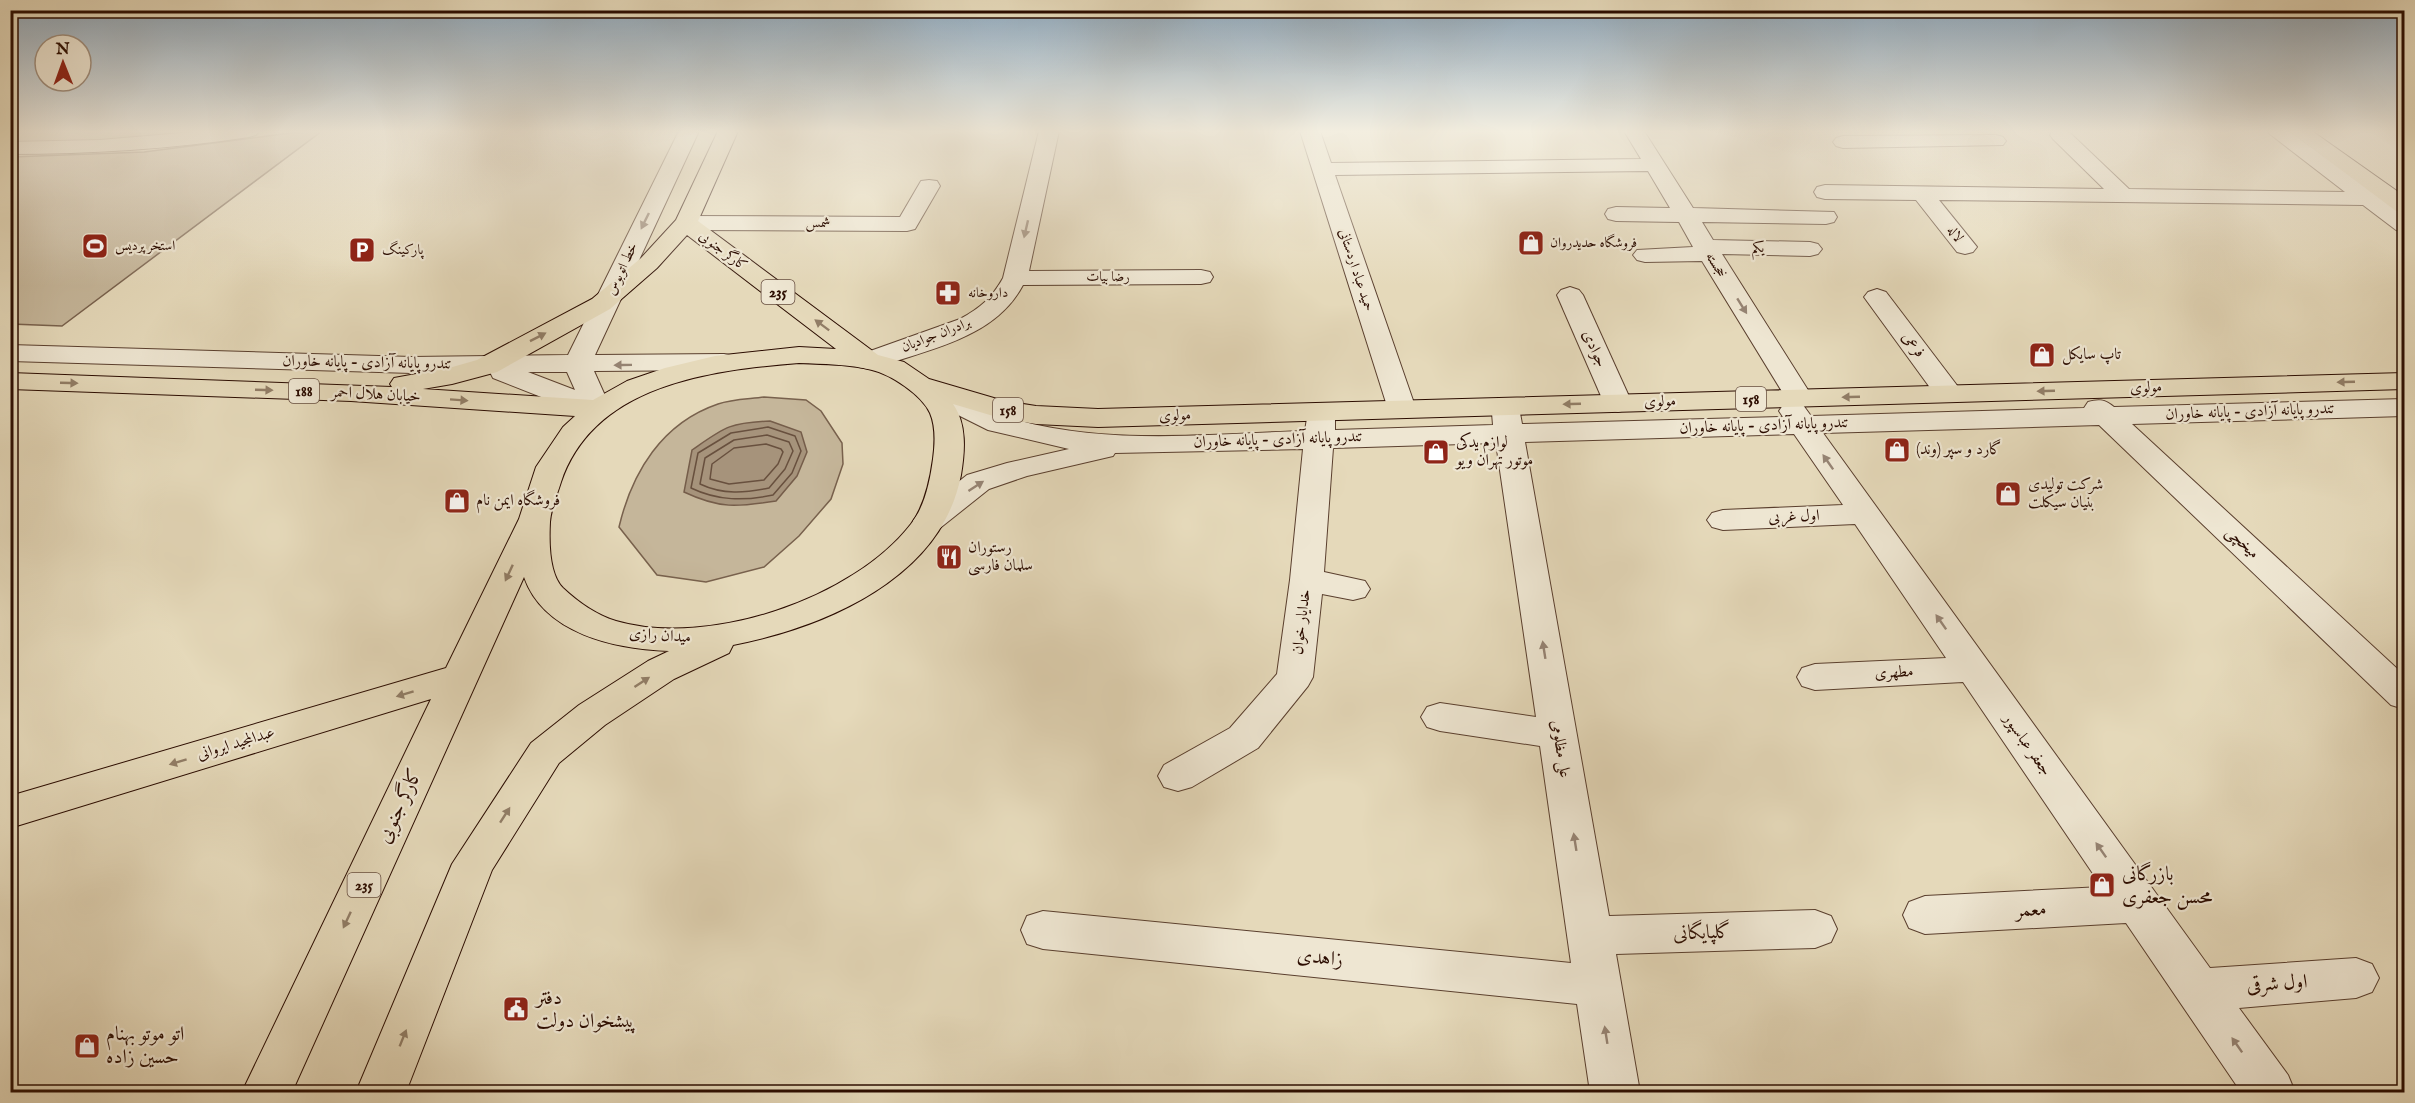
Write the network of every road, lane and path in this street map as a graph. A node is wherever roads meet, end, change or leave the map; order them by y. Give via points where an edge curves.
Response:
1 (664, 182) edge
2 (705, 182) edge
3 (1038, 182) edge
4 (1327, 182) edge
5 (1666, 182) edge
6 (1957, 182) edge
7 (2110, 182) edge
8 (2346, 182) edge
9 (2371, 182) edge
10 (928, 186) dead end
11 (1825, 192) dead end
12 (1922, 193) junction
13 (1967, 194) junction
14 (2124, 196) junction
15 (2369, 199) junction
16 (2400, 203) edge
17 (1616, 214) dead end
18 (1685, 214) junction
19 (1826, 218) dead end
20 (686, 223) junction
21 (2404, 225) edge
22 (1965, 247) dead end
23 (1810, 249) dead end
24 (1708, 251) junction
25 (1645, 255) dead end
26 (1201, 277) dead end
27 (1015, 278) junction
28 (1570, 295) dead end
29 (1877, 297) dead end
30 (10, 353) edge
31 (869, 360) junction
32 (724, 363) junction
33 (577, 364) junction
34 (487, 366) junction
35 (10, 381) edge
36 (2404, 381) edge
37 (920, 385) junction
38 (2079, 390) junction
39 (351, 393) junction
40 (1949, 394) junction
41 (1618, 403) junction
42 (1795, 407) junction
43 (2404, 407) edge
44 (597, 409) junction
45 (1402, 409) junction
46 (2107, 416) junction
47 (1507, 420) junction
48 (1320, 425) junction
49 (1124, 445) junction
50 (1865, 514) junction
51 (533, 520) junction
52 (1723, 520) dead end
53 (930, 521) junction
54 (1307, 580) junction
55 (1353, 589) dead end
56 (739, 633) junction
57 (1974, 669) junction
58 (461, 677) junction
59 (1815, 677) dead end
60 (2404, 696) edge
61 (1440, 717) dead end
62 (1558, 735) junction
63 (1178, 776) dead end
64 (10, 812) edge
65 (2138, 904) junction
66 (1924, 915) dead end
67 (1815, 929) dead end
68 (1042, 930) dead end
69 (1590, 936) junction
70 (2356, 978) dead end
71 (1598, 986) junction
72 (2198, 990) junction
73 (267, 1092) edge
74 (381, 1092) edge
75 (1615, 1092) edge
76 (2270, 1092) edge

1 -> 33 street, خط اتوبوس
2 - 20 main road, کارگر جنوبی
3 -> 27 street, برادران جوادیان
4 - 45 street, حمید عباد اردستانی
5 - 18 street, خجسته
6 - 13 street
7 - 14 street
8 - 15 street
9 - 16 main road
10 - 20 street, شمس via 908,224
11 - 12 street
12 - 13 street
12 - 22 street, لاله
13 - 14 street
14 - 15 street
15 - 16 street
15 - 21 street
17 - 18 street
18 - 19 street
18 - 24 street, خجسته
31 -> 20 main road, کارگر جنوبی / 235
34 -> 20 main road via 601,304 649,263
23 - 24 street, یکم
24 - 25 street, یکم
24 -> 42 street, خجسته
26 - 27 street, رضا بیات
27 - 31 street, برادران جوادیان via 999,304 970,324
28 - 41 street, جوادی
29 - 40 street, فرعی
30 - 34 street, تندرو پایانه آزادی - پایانه خاوران
31 - 32 main road, میدان رازی via 800,356
31 - 37 main road, میدان رازی via 895,369
32 -> 33 street, تندرو پایانه آزادی - پایانه خاوران
32 - 44 main road, میدان رازی via 661,377
33 - 34 street, تندرو پایانه آزادی - پایانه خاوران
33 - 44 street
34 - 39 main road
34 - 44 street
35 -> 39 main road, خیابان هلال احمر / 188
36 -> 38 main road, مولوی / 158
37 - 48 main road, مولوی / 158 via 1000,409 1036,415
37 - 49 street via 998,424 1062,438
37 - 53 main road, میدان رازی via 944,412 951,450
38 -> 40 main road, مولوی / 158
38 - 46 street, میخچی
39 -> 44 main road, خیابان هلال احمر / 188
40 -> 42 main road, مولوی / 158
41 - 42 main road, مولوی / 158
41 -> 47 main road, مولوی / 158
42 - 46 street, تندرو پایانه آزادی - پایانه خاوران
42 - 47 street, تندرو پایانه آزادی - پایانه خاوران
50 -> 42 street, جعفر عباسپور
43 - 46 street, تندرو پایانه آزادی - پایانه خاوران
44 - 51 main road, میدان رازی via 574,431 553,461
45 - 47 main road, مولوی / 158
45 - 48 main road, مولوی / 158
46 - 60 street, میخچی
47 - 48 street, تندرو پایانه آزادی - پایانه خاوران
62 -> 47 street, علی مظلومی
48 - 49 street, تندرو پایانه آزادی - پایانه خاوران
48 - 54 street, خدایار خوان
53 -> 49 street via 978,482
50 - 52 street, اول غربی
57 -> 50 street, جعفر عباسپور
51 - 56 main road, میدان رازی via 537,564 545,590 564,609 595,626 656,639
51 -> 58 main road, کارگر جنوبی / 235
53 - 56 main road, میدان رازی via 901,554 860,585 825,605
54 - 55 street
54 - 63 street, خدایار خوان via 1295,677 1244,738
74 -> 56 main road via 473,864 545,753 592,715 661,670
57 - 59 street, مطهری
65 -> 57 street, جعفر عباسپور
58 -> 64 main road, عبدالمجید ایروانی
58 -> 73 main road, کارگر جنوبی / 235
61 - 62 street
69 -> 62 street, علی مظلومی
65 - 66 street, معمر
65 - 72 street, جعفر عباسپور
67 - 69 street, گلپایگانی
68 - 71 street, زاهدی
69 - 71 street, علی مظلومی
70 - 72 street, اول شرقی
75 -> 71 street, علی مظلومی
76 -> 72 street, جعفر عباسپور

